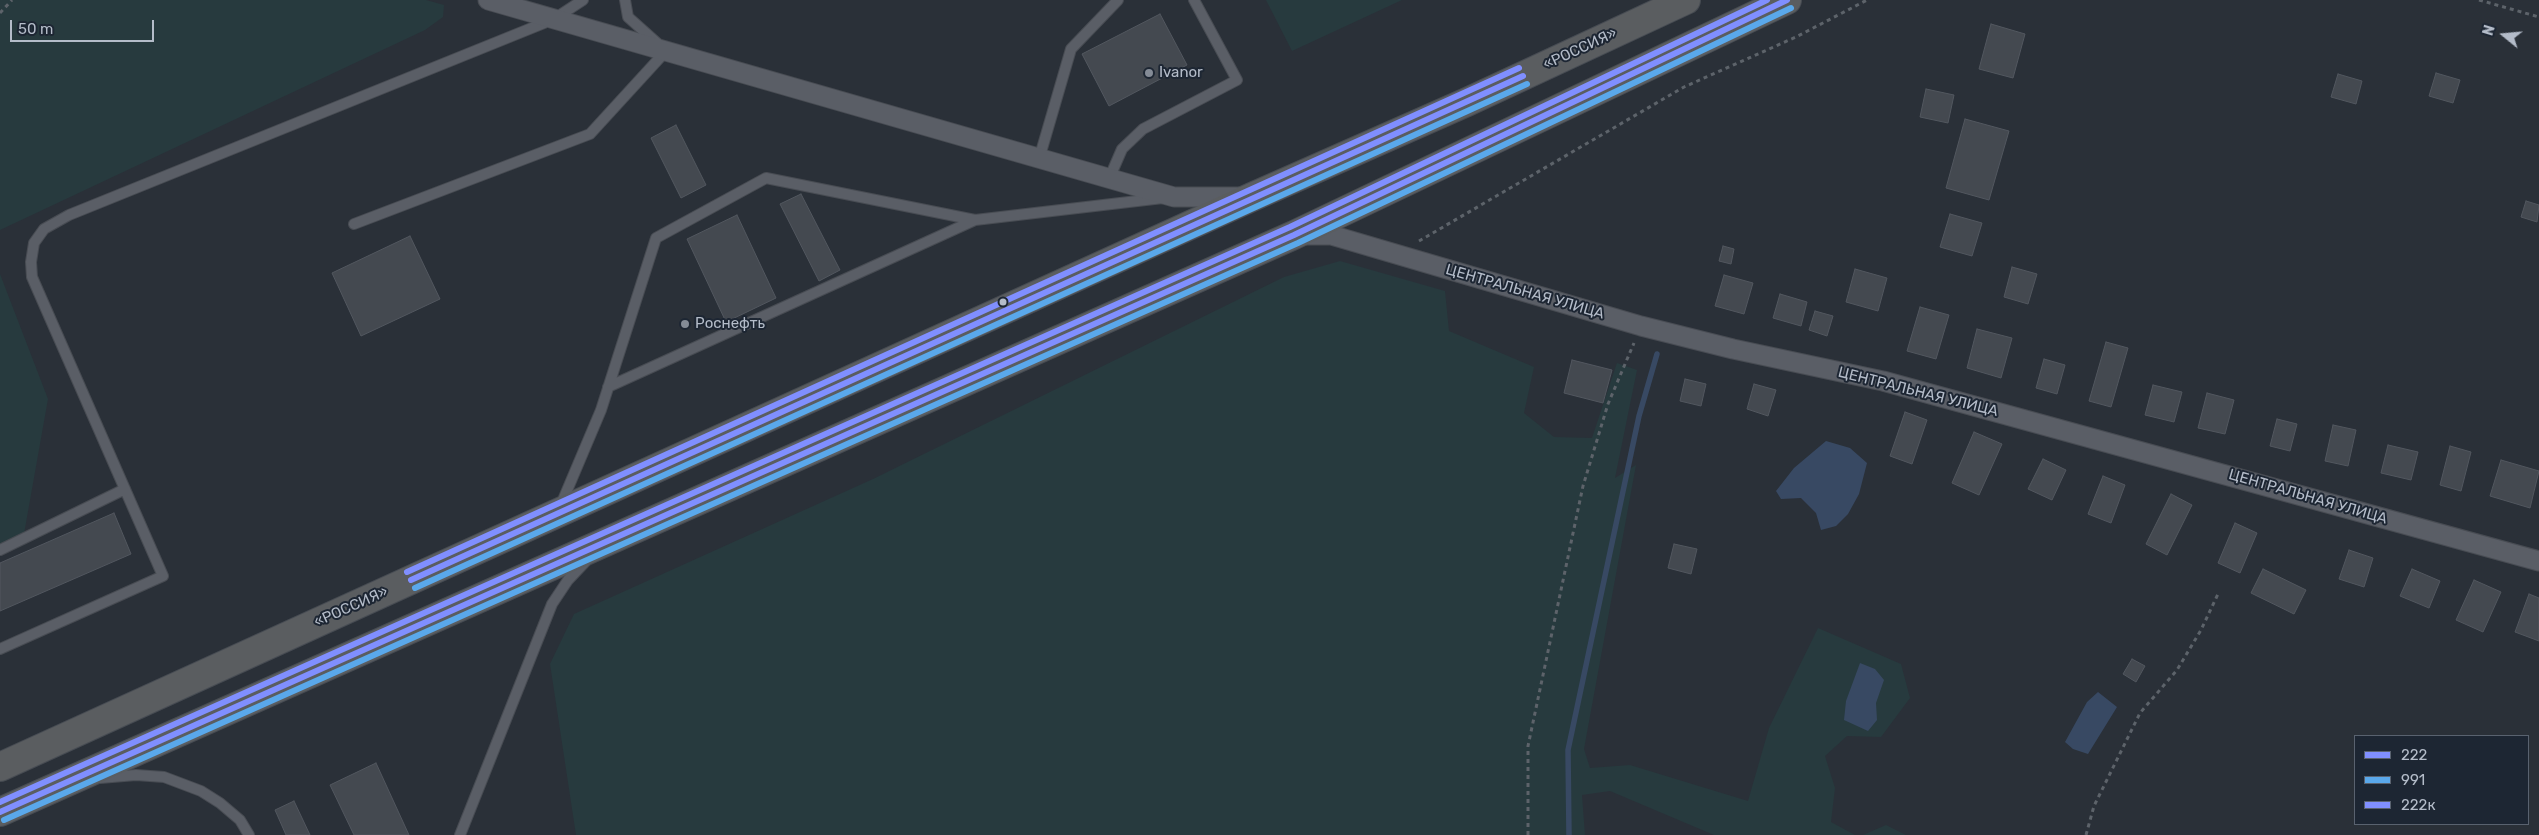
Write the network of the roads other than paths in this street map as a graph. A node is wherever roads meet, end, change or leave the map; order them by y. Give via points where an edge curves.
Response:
1 (583, 0) edge
2 (625, 0) edge
3 (1118, 0) edge
4 (1194, 0) edge
5 (1686, 0) edge
6 (1787, 0) edge
7 (499, 2) edge
8 (554, 19) junction
9 (666, 51) junction
10 (1039, 159) junction
11 (1109, 179) junction
12 (1174, 197) junction
13 (1252, 197) junction
14 (974, 220) junction
15 (354, 224) dead end
16 (1294, 235) junction
17 (608, 387) junction
18 (125, 490) junction
19 (557, 514) junction
20 (604, 543) junction
21 (0, 550) edge
22 (2539, 561) edge
23 (0, 649) edge
24 (0, 767) edge
25 (72, 780) junction
26 (0, 812) edge
27 (249, 835) edge
28 (460, 835) edge

1 - 8 lane
2 - 9 lane via 628,17
3 - 10 lane via 1071,49
4 - 11 lane via 1237,80 1143,129 1122,149
5 - 13 highway, «РОССИЯ»
6 - 16 highway
7 - 8 street
8 - 9 street
8 - 18 lane via 69,215 44,229 34,243 32,277
9 - 10 street
9 - 15 lane via 590,134
10 - 11 street
11 - 12 street
12 - 13 street
12 - 14 lane
13 - 19 highway, «РОССИЯ»
14 - 17 lane
14 - 17 lane via 766,178 656,238
16 - 20 highway
16 - 22 street, ЦЕНТРАЛЬНАЯ УЛИЦА via 1331,235 1641,326 1883,381
17 - 19 lane
18 - 21 lane
18 - 23 lane via 163,576
19 - 24 highway, «РОССИЯ»
20 - 25 highway
20 - 28 lane via 568,580 552,604
25 - 26 highway
25 - 27 lane via 136,775 164,777 220,803 240,820

